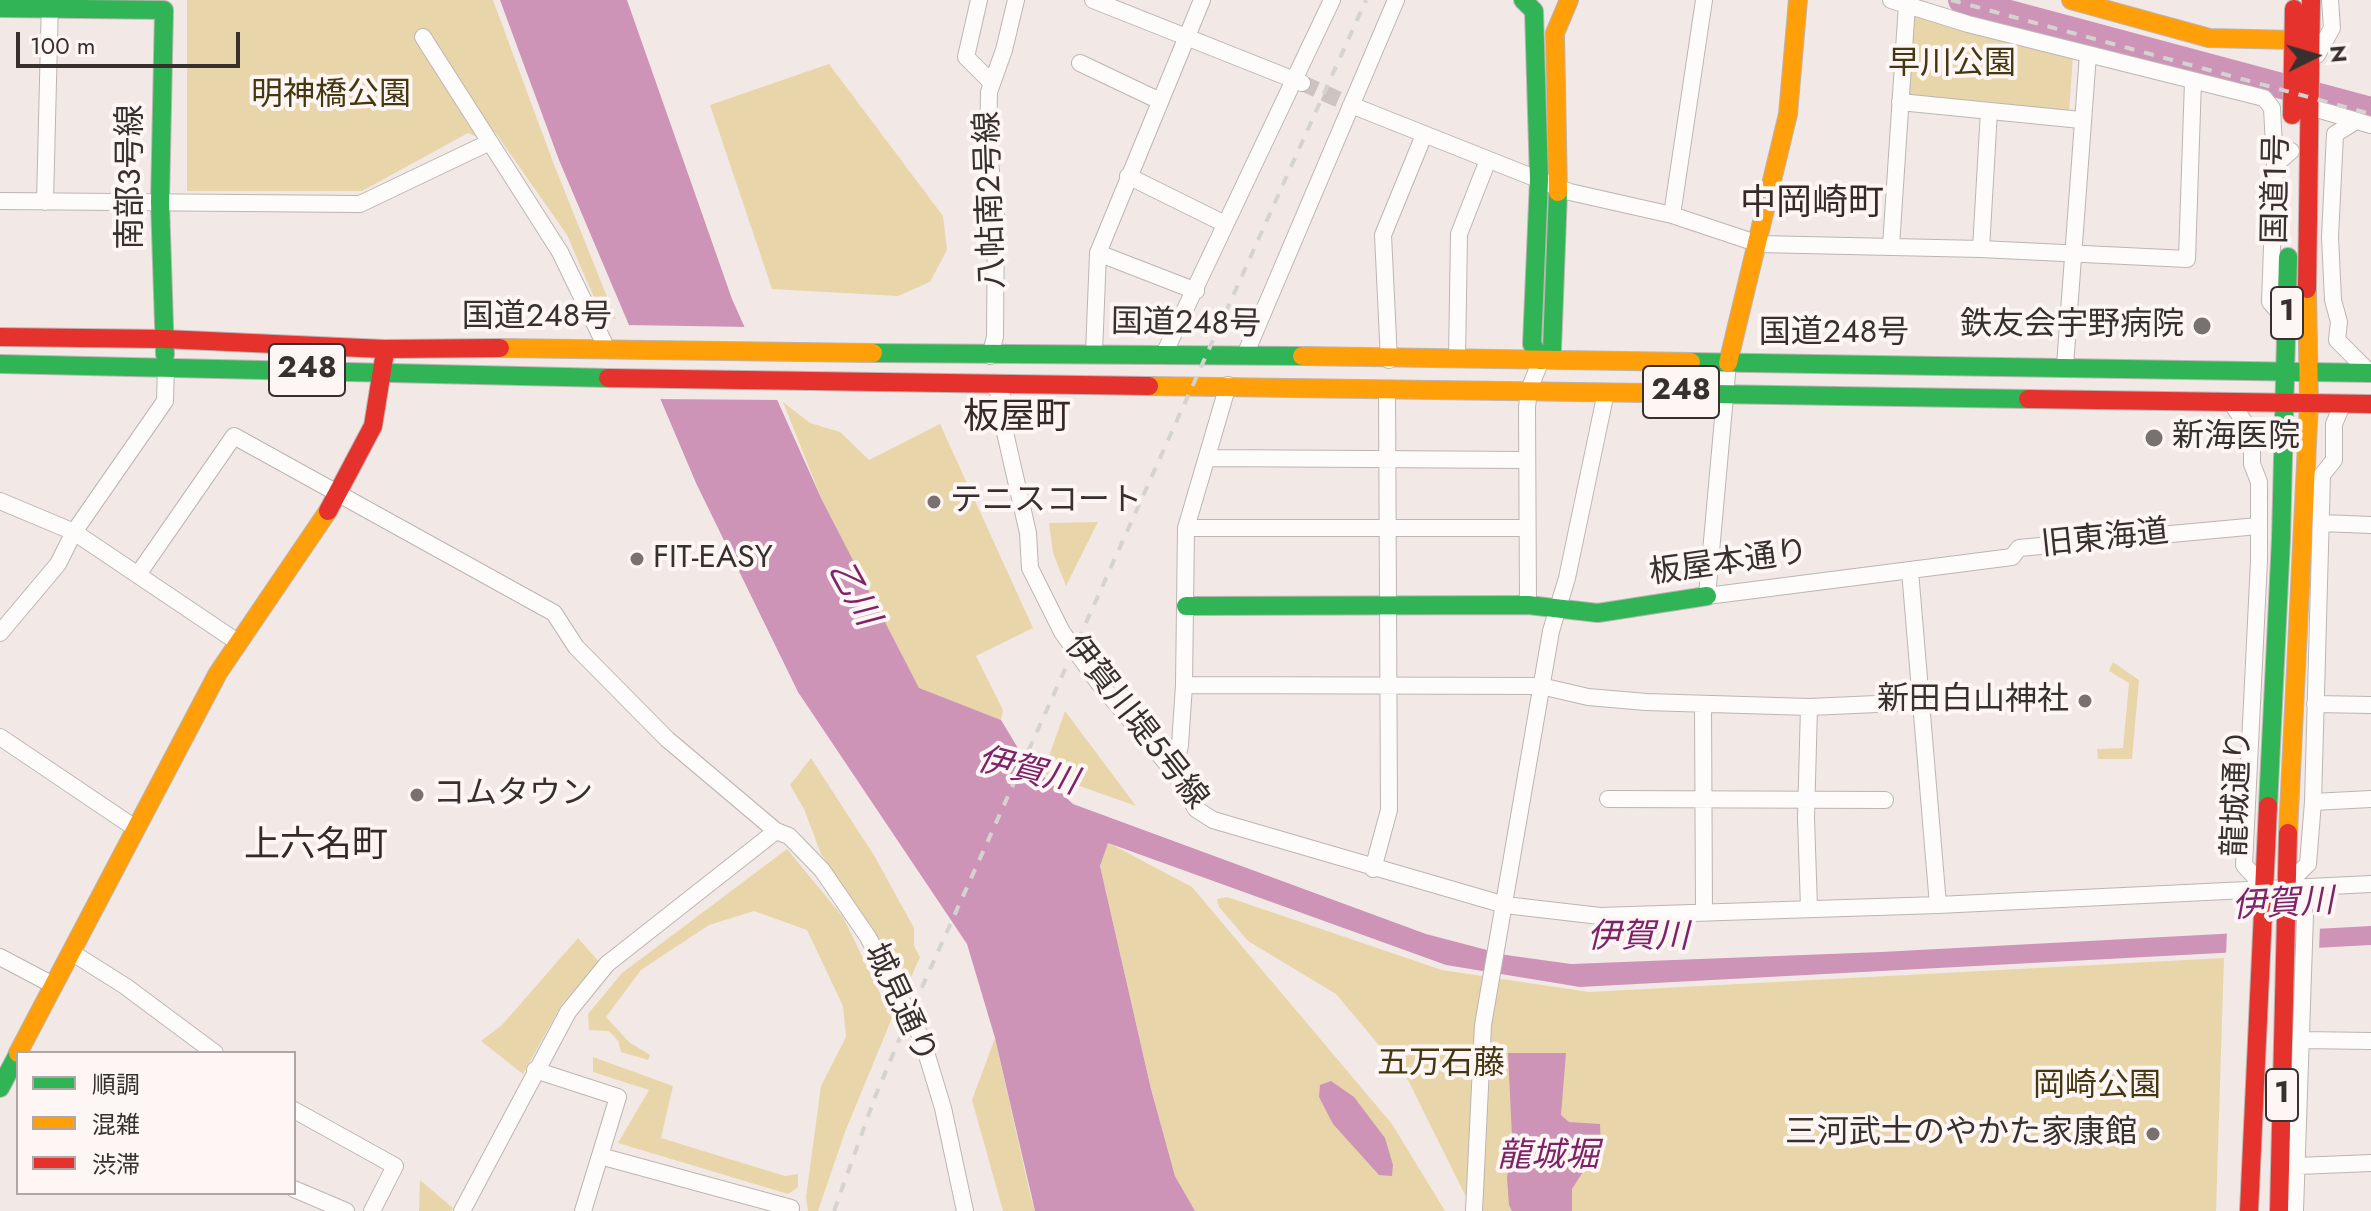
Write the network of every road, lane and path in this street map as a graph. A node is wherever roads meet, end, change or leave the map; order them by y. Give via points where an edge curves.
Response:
1 (979, 0) edge
2 (1016, 0) edge
3 (1093, 0) edge
4 (1202, 0) edge
5 (1332, 0) edge
6 (1396, 0) edge
7 (1523, 0) edge
8 (1569, 0) edge
9 (1704, 0) edge
10 (1798, 0) edge
11 (2071, 0) edge
12 (2294, 0) edge
13 (2311, 0) edge
14 (2330, 0) edge
15 (1899, 2) edge
16 (50, 5) edge
17 (164, 5) edge
18 (0, 8) edge
19 (1187, 36) junction
20 (423, 37) dead end
21 (2293, 40) junction
22 (2088, 54) junction
23 (2313, 62) junction
24 (1080, 63) dead end
25 (1298, 80) junction
26 (2193, 81) junction
27 (991, 82) junction
28 (1160, 101) junction
29 (1900, 102) junction
30 (1352, 106) junction
31 (2301, 106) junction
32 (1989, 111) junction
33 (2081, 120) junction
34 (2364, 123) edge
35 (1424, 135) junction
36 (490, 142) junction
37 (2300, 151) junction
38 (1488, 160) junction
39 (2275, 165) junction
40 (2335, 171) junction
41 (1128, 176) junction
42 (1539, 180) junction
43 (1558, 187) junction
44 (0, 201) edge
45 (45, 202) junction
46 (160, 202) junction
47 (1672, 215) junction
48 (1225, 224) junction
49 (2330, 237) junction
50 (1759, 244) junction
51 (1891, 246) junction
52 (2272, 247) junction
53 (1981, 249) junction
54 (1098, 253) junction
55 (2073, 256) junction
56 (2307, 258) junction
57 (2288, 269) junction
58 (1196, 291) junction
59 (2287, 321) junction
60 (0, 337) edge
61 (164, 339) junction
62 (606, 347) junction
63 (384, 349) junction
64 (1094, 353) junction
65 (1245, 355) junction
66 (990, 356) junction
67 (1163, 356) junction
68 (1457, 359) junction
69 (1389, 360) junction
70 (1541, 360) junction
71 (1728, 363) junction
72 (0, 364) edge
73 (166, 365) junction
74 (2065, 366) junction
75 (2286, 372) junction
76 (383, 373) junction
77 (2308, 373) junction
78 (2371, 373) edge
79 (991, 383) junction
80 (1228, 385) junction
81 (1387, 389) junction
82 (1529, 390) junction
83 (1606, 392) junction
84 (1727, 392) junction
85 (2230, 401) junction
86 (2285, 403) junction
87 (2309, 403) junction
88 (2343, 403) junction
89 (2371, 404) edge
90 (1207, 458) junction
91 (1387, 459) junction
92 (1526, 460) junction
93 (338, 496) junction
94 (0, 501) edge
95 (2302, 523) junction
96 (2322, 523) junction
97 (2371, 525) edge
98 (2258, 526) junction
99 (1186, 528) junction
100 (1387, 528) junction
101 (1527, 528) junction
102 (2282, 530) junction
103 (74, 532) junction
104 (2259, 561) junction
105 (1910, 571) junction
106 (139, 573) junction
107 (2318, 580) junction
108 (1707, 596) junction
109 (1528, 605) junction
110 (1186, 606) junction
111 (1387, 606) junction
112 (1557, 611) junction
113 (2317, 615) junction
114 (0, 633) edge
115 (236, 641) junction
116 (2298, 675) junction
117 (1387, 683) junction
118 (1184, 685) junction
119 (1541, 686) junction
120 (1922, 702) junction
121 (1703, 704) junction
122 (2315, 704) junction
123 (2371, 705) edge
124 (1809, 707) junction
125 (0, 737) edge
126 (1174, 772) junction
127 (1608, 799) dead end
128 (2371, 799) edge
129 (1885, 800) dead end
130 (1704, 801) junction
131 (1808, 801) junction
132 (2313, 802) junction
133 (135, 828) junction
134 (776, 831) junction
135 (1373, 869) junction
136 (2371, 884) edge
137 (2280, 895) junction
138 (1505, 905) junction
139 (1938, 905) junction
140 (1809, 908) junction
141 (1704, 913) junction
142 (71, 952) junction
143 (0, 957) edge
144 (53, 985) junction
145 (2302, 1040) junction
146 (2371, 1041) edge
147 (20, 1051) edge
148 (212, 1051) edge
149 (16, 1060) edge
150 (535, 1070) junction
151 (0, 1088) edge
152 (296, 1111) edge
153 (600, 1156) junction
154 (2371, 1163) edge
155 (2298, 1166) junction
156 (296, 1190) edge
157 (2279, 1202) edge
158 (346, 1211) edge
159 (372, 1211) edge
160 (462, 1211) edge
161 (583, 1211) edge
162 (790, 1211) edge
163 (965, 1211) edge
164 (1474, 1211) edge
165 (2249, 1211) edge
166 (2295, 1211) edge

1 - 27 street via 966,57
2 - 27 street, 八帖南2号線
3 - 19 street
4 - 19 street
5 - 25 street
6 - 30 street
7 - 42 main road via 1534,11
8 - 43 main road via 1555,33
9 - 47 street
10 - 50 main road via 1788,114
11 - 21 main road via 2209,38
12 - 21 main road, 国道1号 / 1
13 - 23 main road, 国道1号 / 1
14 - 23 street via 2332,28
15 - 22 street
15 - 29 street
16 - 17 main road, 南部3号線
16 - 18 main road, 南部3号線
16 - 45 street
17 - 46 main road, 南部3号線
19 - 25 street
19 - 28 street
20 - 36 street
21 - 31 main road, 国道1号 / 1
22 - 26 street
22 - 33 street
23 - 31 main road, 国道1号 / 1
24 - 28 street
25 - 48 street
26 - 39 street via 2264,98 2272,108
26 - 55 street via 2187,259
27 - 66 street, 八帖南2号線 via 988,146 996,214 995,337
28 - 41 street
29 - 32 street
29 - 51 street
30 - 35 street
30 - 65 street
31 - 34 street
31 - 37 main road, 国道1号 / 1
32 - 33 street
32 - 53 street
33 - 55 street
34 - 40 street via 2335,134
35 - 38 street
35 - 69 street via 1383,235
36 - 46 street via 360,204
36 - 62 street via 560,252
37 - 39 street
37 - 40 street
37 - 56 main road, 国道1号 / 1
37 - 57 main road, 国道1号 / 1
38 - 42 street
38 - 68 street via 1459,234
39 - 52 street
40 - 49 street
41 - 48 street
41 - 54 street
42 - 43 street
42 - 70 main road via 1532,344
43 - 47 street
43 - 70 main road via 1552,350
44 - 45 street
45 - 46 street
46 - 61 main road, 南部3号線
47 - 50 street
48 - 58 street
49 - 56 street
49 - 78 street via 2337,340
50 - 51 street
50 - 71 main road
51 - 53 street
52 - 57 street
52 - 59 street via 2270,302
53 - 55 street
54 - 58 street
54 - 64 street
55 - 74 street
56 - 77 main road, 国道1号 / 1
57 - 59 main road, 国道1号 / 1
58 - 67 street
59 - 75 main road, 国道1号 / 1
60 - 61 main road, 国道248号 / 248
61 - 63 main road, 国道248号 / 248
61 - 73 main road, 南部3号線
62 - 63 main road, 国道248号 / 248
62 - 66 main road, 国道248号 / 248
63 - 76 main road
64 - 66 main road, 国道248号 / 248
64 - 67 main road, 国道248号 / 248
65 - 67 main road, 国道248号 / 248
65 - 69 main road, 国道248号 / 248
68 - 69 main road, 国道248号 / 248
68 - 70 main road, 国道248号 / 248
70 - 71 main road, 国道248号 / 248
70 - 82 street
71 - 74 main road, 国道248号 / 248
71 - 84 street
72 - 73 main road, 国道248号 / 248
73 - 76 main road, 国道248号 / 248
73 - 103 street via 165,401
74 - 75 main road, 国道248号 / 248
75 - 77 main road, 国道248号 / 248
75 - 86 main road, 国道1号 / 1
76 - 79 main road, 国道248号 / 248
76 - 93 main road via 373,426
77 - 78 main road, 国道248号 / 248
77 - 87 main road, 国道1号 / 1
79 - 80 main road, 国道248号 / 248
79 - 126 street, 伊賀川堤5号線 via 1003,398 1001,415 1028,533 1030,568 1080,658
80 - 81 main road, 国道248号 / 248
80 - 90 street
81 - 82 main road, 国道248号 / 248
81 - 91 street
82 - 83 main road, 国道248号 / 248
82 - 92 street
83 - 84 main road, 国道248号 / 248
83 - 112 street
84 - 85 main road, 国道248号 / 248
84 - 108 street
85 - 86 main road, 国道248号 / 248
85 - 98 street via 2252,433
86 - 87 main road, 国道248号 / 248
86 - 102 main road, 国道1号 / 1
87 - 88 main road, 国道248号 / 248
87 - 95 main road, 国道1号 / 1
88 - 89 main road, 国道248号 / 248
88 - 96 street via 2334,424 2334,460 2322,475
90 - 91 street
90 - 99 street
91 - 92 street
91 - 100 street
92 - 101 street
93 - 106 street, 城見通り via 234,436
93 - 115 main road
93 - 134 street, 城見通り via 554,613 576,647 667,739
94 - 103 street
95 - 107 main road
95 - 116 main road, 龍城通り / 1
96 - 97 street
96 - 107 street
98 - 104 street
98 - 105 street, 旧東海道 via 2019,548 2012,557
99 - 100 street
99 - 110 street
100 - 101 street
100 - 111 street
101 - 109 street
102 - 104 main road
102 - 137 main road, 龍城通り / 1 via 2266,802
103 - 106 street
103 - 114 street via 58,564
104 - 137 street via 2244,865
105 - 108 street, 板屋本通り
105 - 120 street
106 - 115 street via 161,594
107 - 113 street
108 - 112 main road, 板屋本通り via 1598,613
109 - 111 main road
109 - 112 main road, 板屋本通り
110 - 111 main road
110 - 118 street
111 - 117 street
112 - 119 street
113 - 116 main road
113 - 122 street
115 - 133 main road
116 - 137 main road, 龍城通り / 1
117 - 118 street
117 - 119 street
117 - 135 street via 1389,810
118 - 126 street
119 - 121 street via 1588,697
119 - 138 street
120 - 124 street
120 - 139 street
121 - 124 street
121 - 130 street
122 - 123 street
122 - 132 street
124 - 131 street
125 - 133 street
126 - 135 street, 伊賀川堤5号線 via 1196,809 1213,820
127 - 130 street
128 - 132 street
129 - 131 street
130 - 131 street
130 - 141 street
131 - 140 street
132 - 137 street via 2308,864
133 - 142 main road
134 - 150 street via 607,964 568,1012
134 - 163 street, 城見通り via 789,836 822,870 905,1002 943,1108
135 - 138 street, 伊賀川堤5号線
136 - 137 street, 伊賀川堤5号線
137 - 139 street, 伊賀川堤5号線
137 - 145 street via 2305,915
137 - 157 main road, 龍城通り / 1 via 2284,979
137 - 165 main road, 龍城通り / 1 via 2262,980
138 - 141 street, 伊賀川堤5号線 via 1600,916
138 - 164 street via 1487,1008
139 - 140 street, 伊賀川堤5号線
140 - 141 street, 伊賀川堤5号線
142 - 144 main road
142 - 148 street
143 - 144 street
144 - 147 main road
145 - 146 street
145 - 155 street
149 - 151 main road
150 - 153 street via 618,1097
150 - 160 street
152 - 159 street via 395,1166
153 - 161 street
153 - 162 street
154 - 155 street
155 - 157 street
155 - 166 street
156 - 158 street

